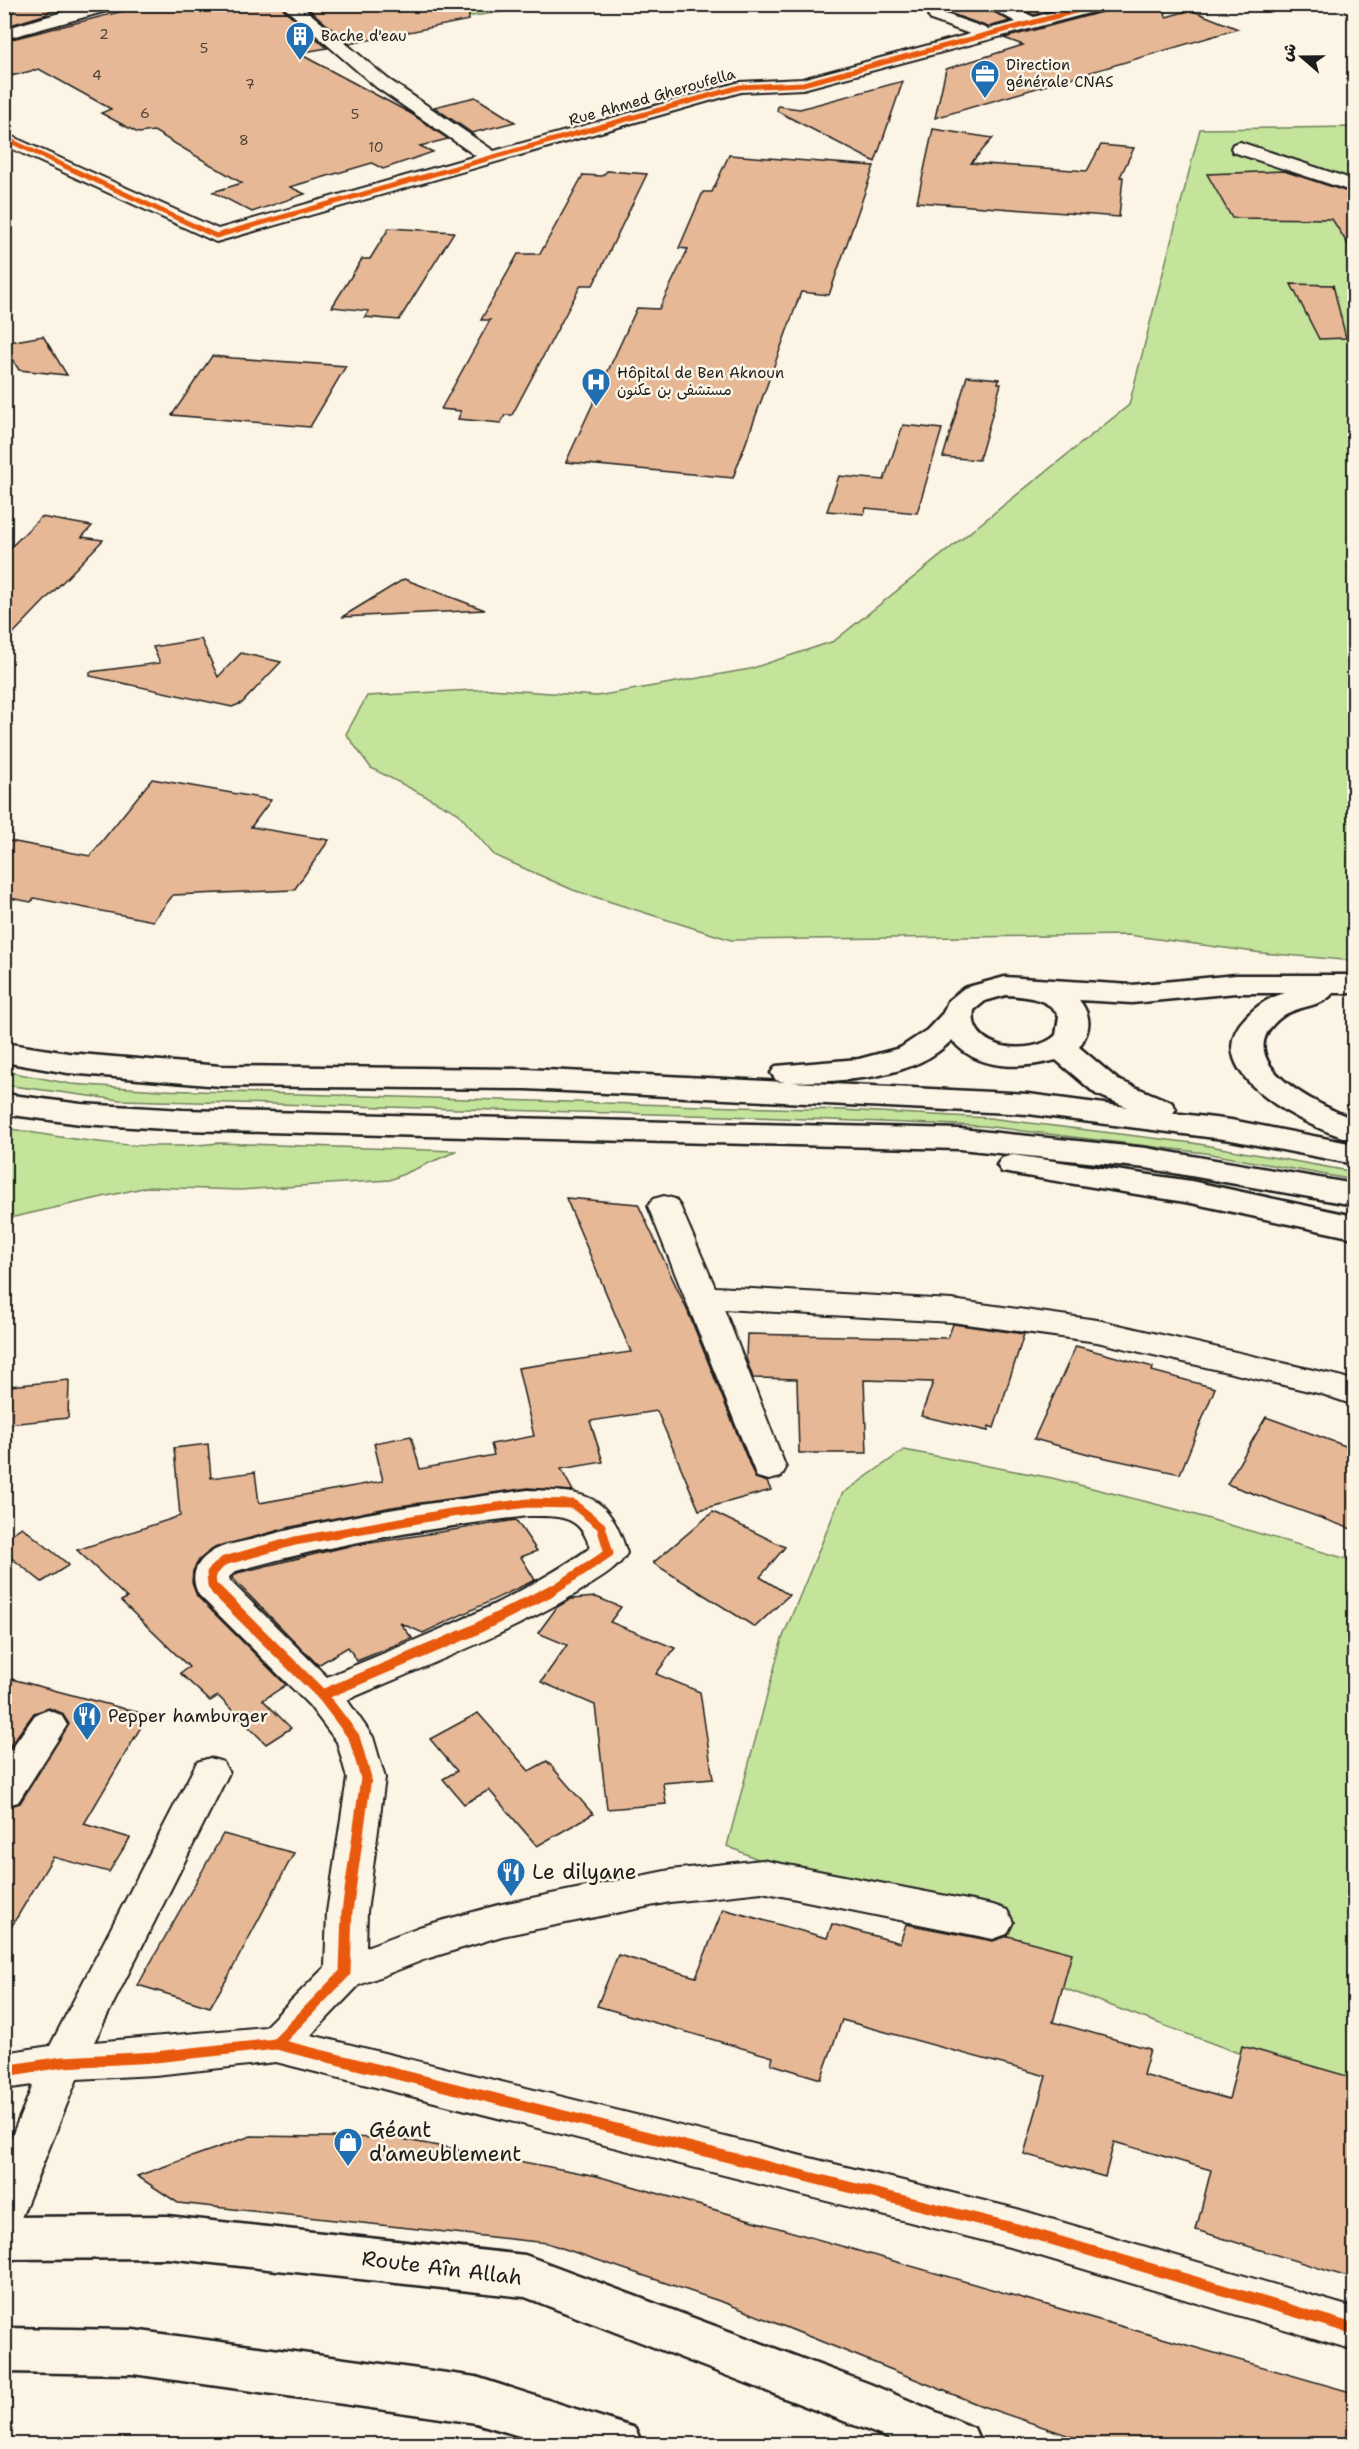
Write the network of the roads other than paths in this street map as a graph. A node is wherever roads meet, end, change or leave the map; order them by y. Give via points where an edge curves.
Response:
1 (112, 4) edge
2 (288, 4) edge
3 (990, 4) edge
4 (1102, 4) edge
5 (938, 16) dead end
6 (1033, 23) junction
7 (4, 34) edge
8 (988, 36) junction
9 (4, 138) edge
10 (1240, 148) dead end
11 (491, 158) junction
12 (1354, 186) edge
13 (1354, 984) edge
14 (1264, 985) junction
15 (1026, 987) junction
16 (1354, 993) edge
17 (956, 1018) junction
18 (1067, 1041) junction
19 (4, 1052) edge
20 (526, 1079) junction
21 (4, 1104) edge
22 (1231, 1130) junction
23 (1354, 1130) edge
24 (694, 1133) junction
25 (1354, 1154) edge
26 (1354, 1195) edge
27 (664, 1206) dead end
28 (1354, 1227) edge
29 (703, 1297) junction
30 (1354, 1393) edge
31 (769, 1468) dead end
32 (322, 1695) junction
33 (48, 1725) dead end
34 (210, 1773) dead end
35 (4, 1791) edge
36 (993, 1922) dead end
37 (345, 1972) junction
38 (276, 2043) junction
39 (63, 2062) junction
40 (4, 2071) edge
41 (4, 2209) edge
42 (4, 2238) edge
43 (1354, 2329) edge
44 (4, 2350) edge
45 (618, 2445) edge
46 (957, 2445) edge

1 - 7 street
2 - 11 street via 382,83
3 - 6 street
4 - 6 street, Rue Ahmed Gheroufella
5 - 8 street
6 - 8 street, Rue Ahmed Gheroufella
8 - 11 street, Rue Ahmed Gheroufella via 803,84 740,87
9 - 11 street, Rue Ahmed Gheroufella via 216,236
10 - 12 street
13 - 14 main road
14 - 15 main road via 1132,994
14 - 18 main road via 1240,994 1129,1009 1105,1016
15 - 17 main road via 986,988 970,996 960,1006
15 - 18 main road via 1060,1000 1071,1010 1076,1022
16 - 23 main road via 1318,993 1291,1000 1269,1011 1254,1027 1247,1044 1253,1067 1273,1091 1304,1110
17 - 18 main road via 957,1029 965,1039 993,1054 1030,1058
17 - 20 main road via 924,1049 867,1067
18 - 22 main road via 1107,1087 1147,1105
19 - 20 main road via 68,1063 220,1076
20 - 22 main road via 1016,1103
21 - 24 main road via 81,1114 171,1119
22 - 25 main road
24 - 26 main road via 874,1136 1015,1144 1202,1167
24 - 28 main road via 1096,1177 1248,1203
27 - 29 street
29 - 30 street via 952,1311 1097,1331
29 - 31 street
32 - 32 street via 533,1602 583,1573 609,1553 601,1526 573,1504 528,1503 295,1541 224,1561 211,1573 212,1586
32 - 37 street via 354,1737 366,1778 347,1912
33 - 35 street
34 - 39 street
36 - 37 street via 762,1876 670,1886 502,1920 419,1944
37 - 38 street
38 - 39 street via 155,2057
38 - 43 street via 1017,2229
39 - 40 street
39 - 41 street
42 - 46 main road, Route Aîn Allah via 167,2237 525,2276 870,2407
44 - 45 main road via 133,2352 476,2400

